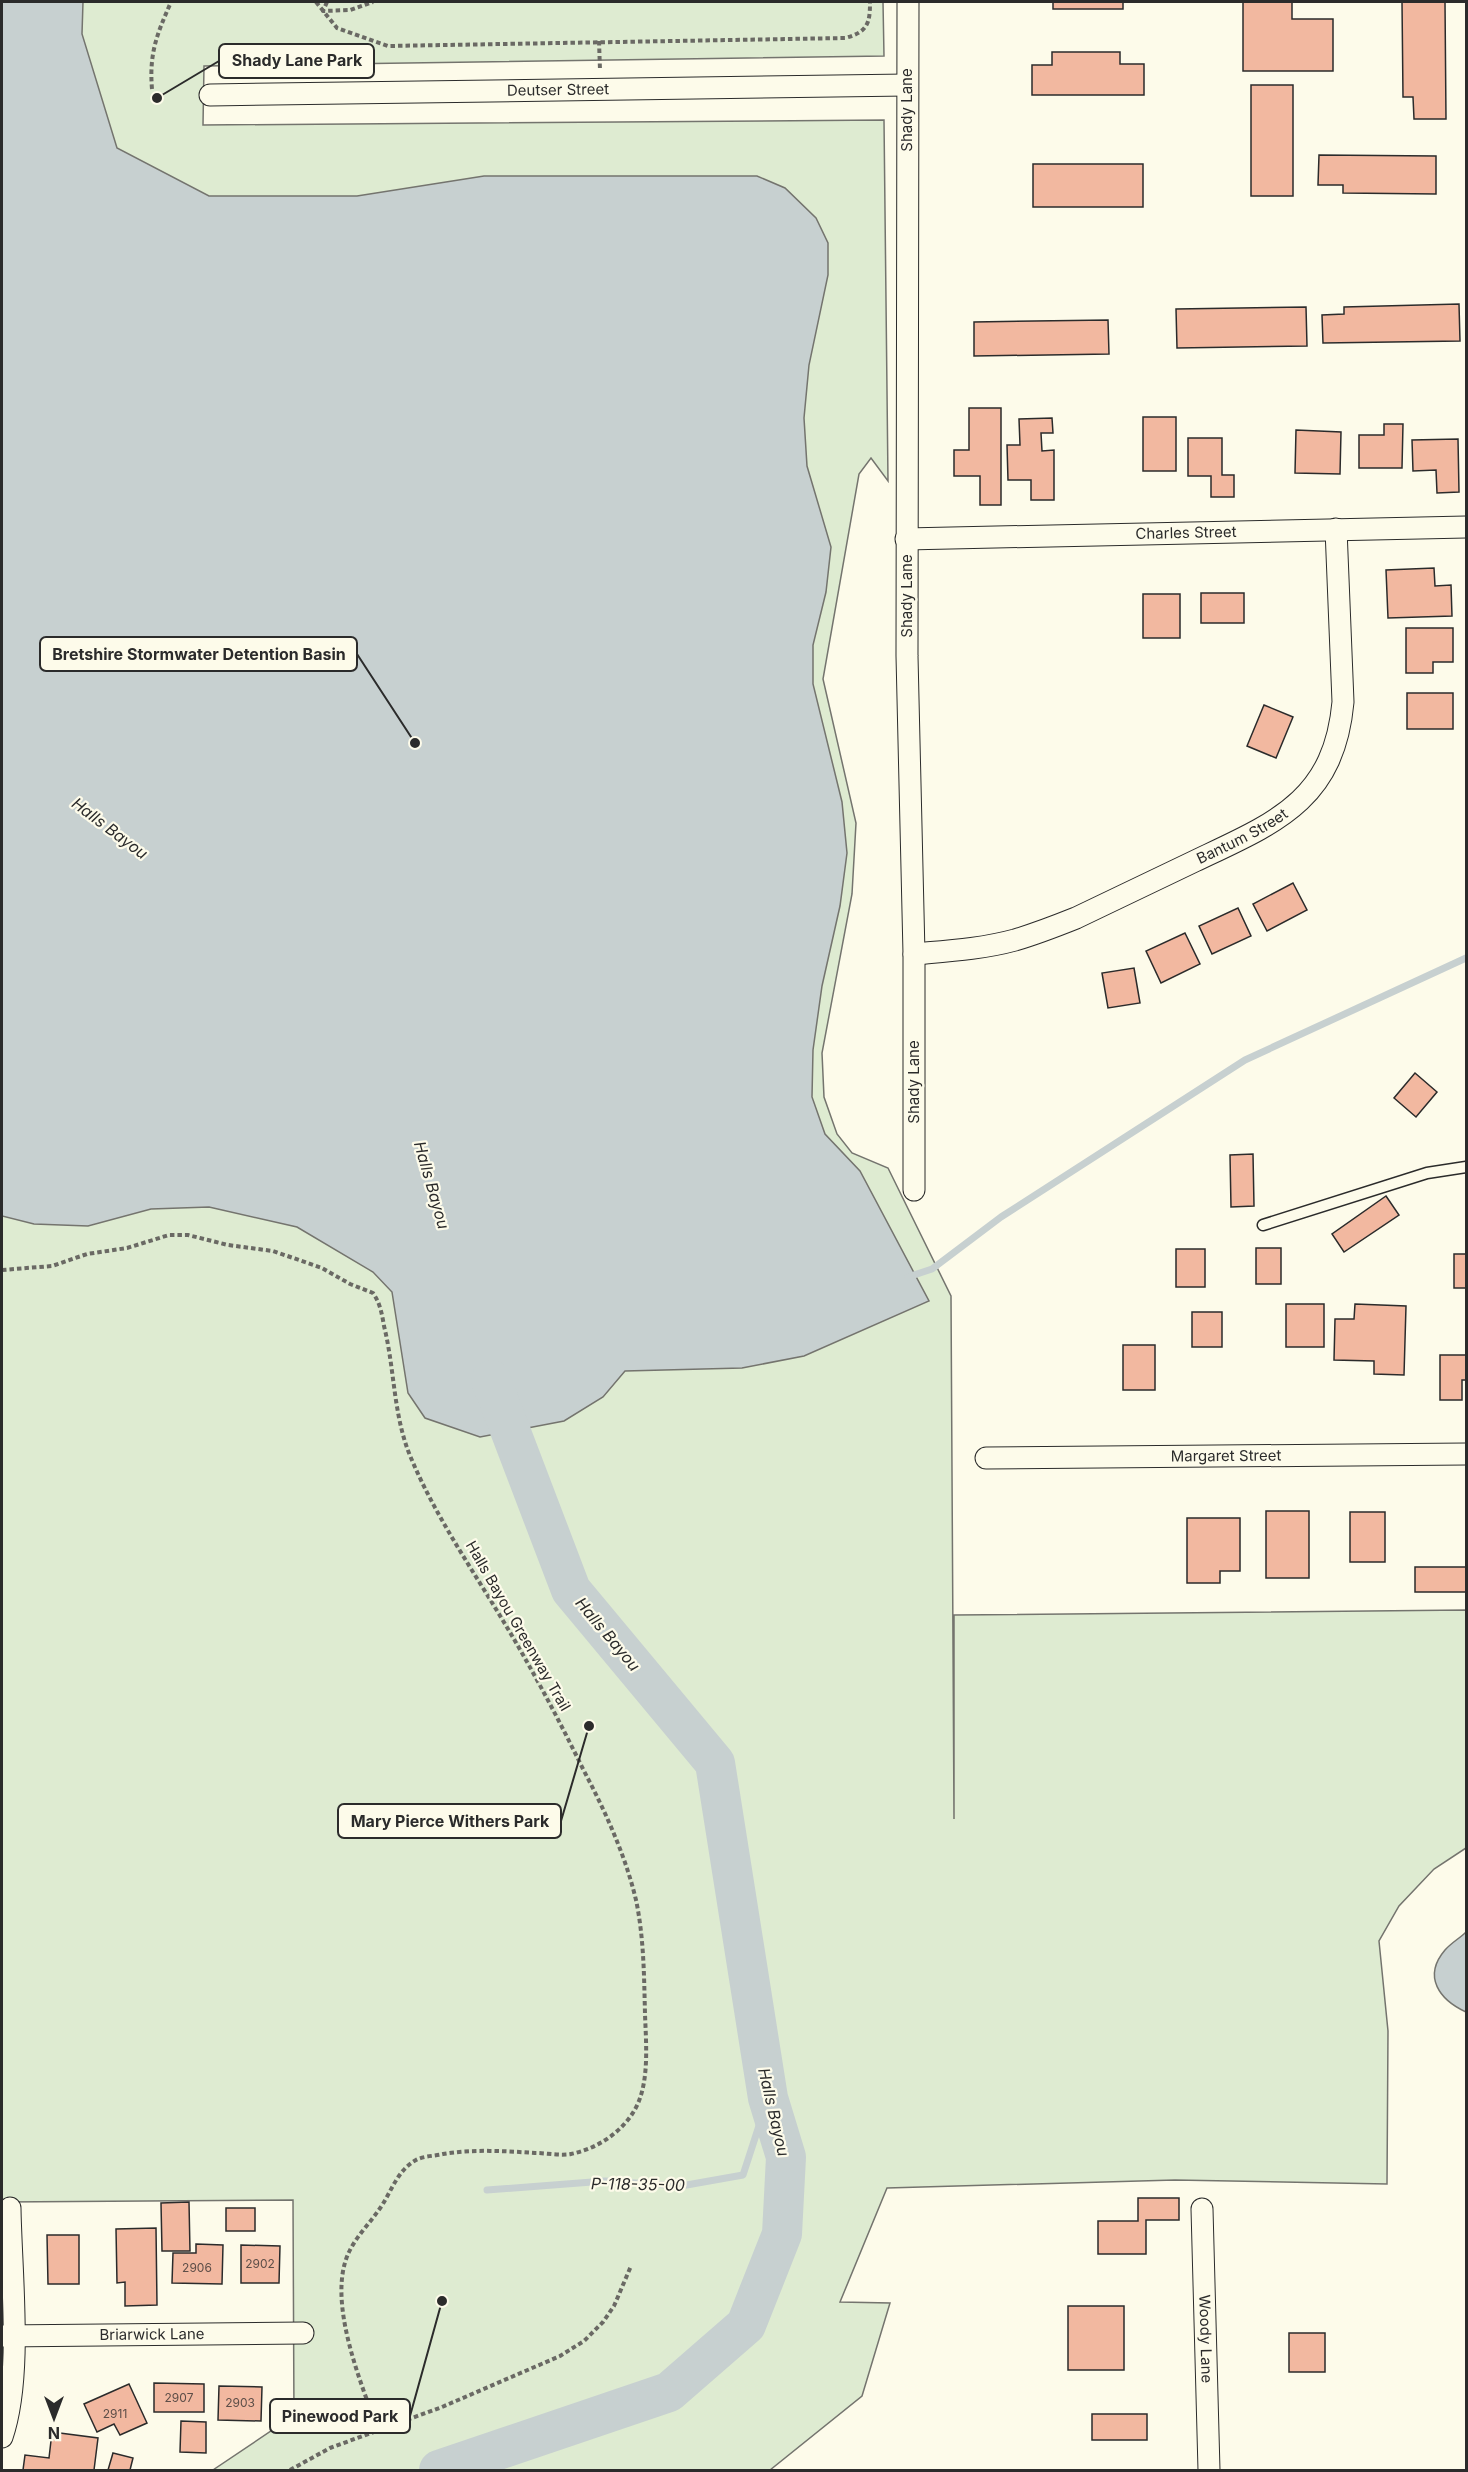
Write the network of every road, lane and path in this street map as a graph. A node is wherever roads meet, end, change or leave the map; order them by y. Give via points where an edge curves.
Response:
1 (171, 2) edge
2 (316, 2) edge
3 (327, 2) edge
4 (374, 2) edge
5 (870, 2) edge
6 (908, 2) edge
7 (323, 11) junction
8 (598, 41) junction
9 (907, 85) junction
10 (152, 89) dead end
11 (600, 89) junction
12 (210, 95) dead end
13 (1467, 527) edge
14 (1336, 529) junction
15 (906, 539) junction
16 (914, 954) junction
17 (1467, 1167) edge
18 (914, 1190) dead end
19 (1263, 1225) dead end
20 (2, 1270) edge
21 (1467, 1454) edge
22 (986, 1458) dead end
23 (10, 2208) dead end
24 (1202, 2209) dead end
25 (631, 2266) dead end
26 (303, 2333) dead end
27 (7, 2336) edge
28 (378, 2430) junction
29 (2, 2437) edge
30 (290, 2470) edge
31 (1209, 2470) edge

1 - 10 path via 159,27 150,62
2 - 7 path
3 - 7 path
4 - 7 path via 350,10
5 - 8 path via 870,20 859,35 845,38
6 - 9 street, Shady Lane
7 - 8 path via 338,28 388,46
8 - 11 path
9 - 11 street, Deutser Street
9 - 15 street, Shady Lane
11 - 12 street, Deutser Street
13 - 14 street, Charles Street
14 - 15 street, Charles Street
14 - 16 street, Bantum Street via 1341,728 1318,781 1297,806 1266,827 1076,918 1014,940
15 - 16 street, Shady Lane
16 - 18 street, Shady Lane
17 - 19 lane via 1427,1173
20 - 28 path, Halls Bayou Greenway Trail via 51,1266 169,1235 188,1235 273,1251 322,1268 373,1293 389,1344 396,1407 409,1455 442,1520 534,1673 610,1821 626,1866 642,1941 646,2047 637,2107 610,2137 569,2155 461,2151 417,2159 401,2171 349,2252 342,2277 342,2298 357,2369
21 - 22 street, Margaret Street
23 - 27 street
24 - 31 street, Woody Lane
25 - 28 path via 614,2306 584,2341 514,2377
26 - 27 street, Briarwick Lane
27 - 29 street via 11,2393
28 - 30 path via 330,2448

